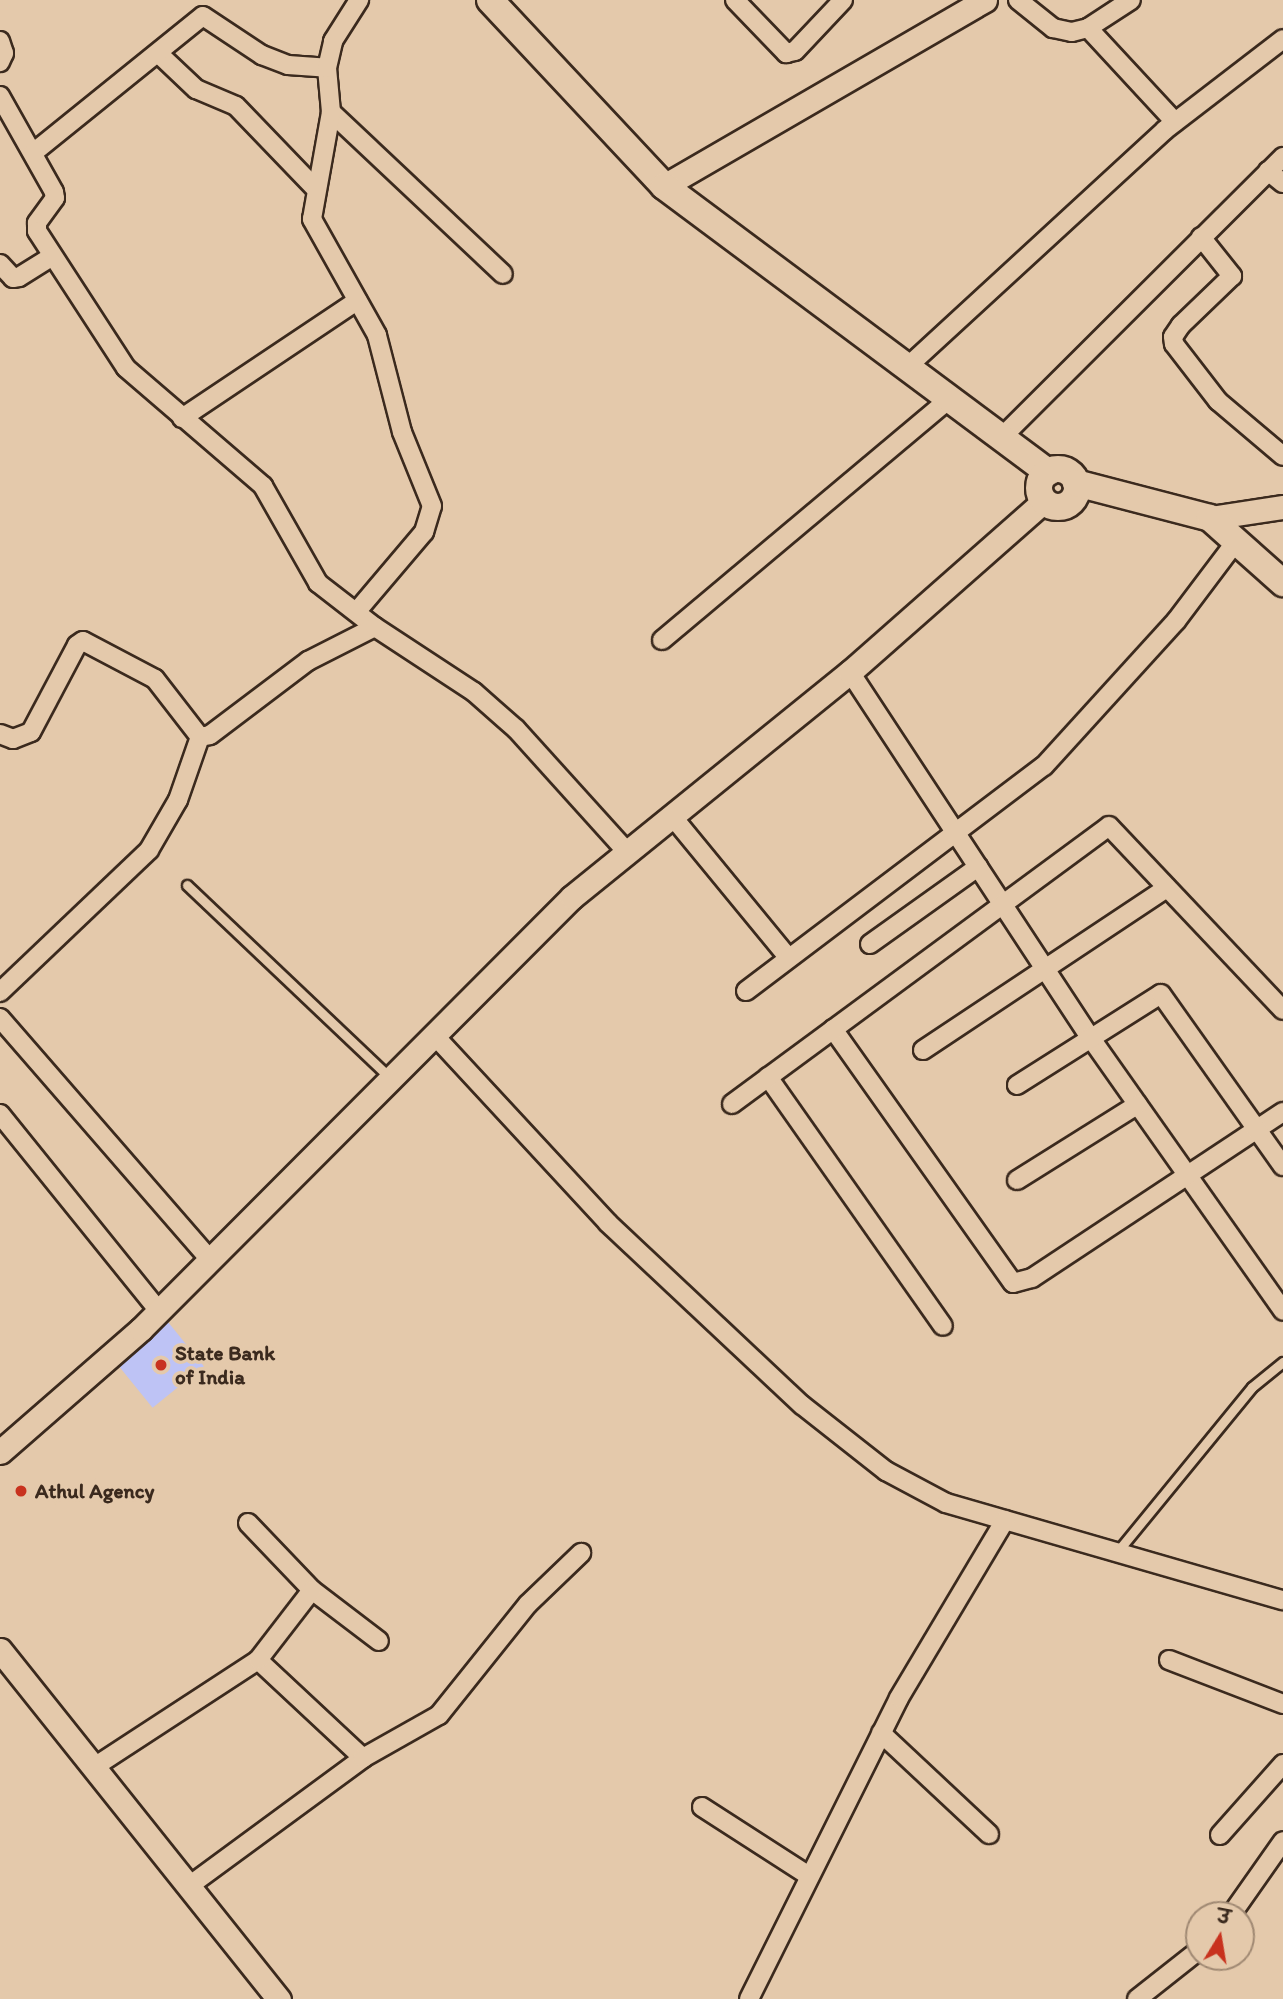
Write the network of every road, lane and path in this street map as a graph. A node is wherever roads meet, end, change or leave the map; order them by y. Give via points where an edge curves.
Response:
1 (359, 0) edge
2 (490, 0) edge
3 (735, 0) edge
4 (843, 0) edge
5 (985, 0) edge
6 (1018, 0) edge
7 (1130, 0) edge
8 (1088, 28) junction
9 (1283, 39) edge
10 (0, 41) edge
11 (160, 55) junction
12 (0, 62) edge
13 (327, 68) junction
14 (0, 96) edge
15 (331, 112) junction
16 (1175, 122) junction
17 (33, 153) junction
18 (1283, 157) edge
19 (1268, 171) junction
20 (1283, 183) edge
21 (314, 187) junction
22 (664, 187) junction
23 (1201, 237) junction
24 (52, 256) junction
25 (0, 264) edge
26 (503, 274) dead end
27 (357, 301) junction
28 (905, 369) junction
29 (947, 401) junction
30 (182, 418) junction
31 (1000, 439) junction
32 (1283, 456) edge
33 (1048, 472) junction
34 (1076, 483) junction
35 (1044, 501) junction
36 (1283, 507) edge
37 (1210, 518) junction
38 (1237, 540) junction
39 (1283, 583) edge
40 (357, 611) junction
41 (375, 627) junction
42 (662, 640) dead end
43 (850, 672) junction
44 (0, 734) edge
45 (200, 737) junction
46 (671, 816) junction
47 (955, 832) junction
48 (627, 852) junction
49 (978, 867) junction
50 (187, 886) dead end
51 (1167, 888) junction
52 (1001, 902) junction
53 (870, 944) dead end
54 (788, 957) junction
55 (1048, 967) junction
56 (746, 990) dead end
57 (0, 992) edge
58 (1283, 1010) edge
59 (0, 1017) edge
60 (833, 1029) junction
61 (435, 1036) junction
62 (1090, 1037) junction
63 (923, 1051) dead end
64 (768, 1077) junction
65 (392, 1079) junction
66 (1017, 1085) dead end
67 (732, 1104) dead end
68 (1137, 1104) junction
69 (1283, 1112) edge
70 (0, 1114) edge
71 (1258, 1129) junction
72 (1283, 1166) edge
73 (1187, 1177) junction
74 (1017, 1180) dead end
75 (210, 1260) junction
76 (159, 1311) junction
77 (1283, 1311) edge
78 (943, 1326) dead end
79 (1283, 1362) edge
80 (0, 1452) edge
81 (1005, 1520) junction
82 (248, 1523) dead end
83 (1117, 1552) junction
84 (581, 1553) dead end
85 (312, 1590) junction
86 (1283, 1600) edge
87 (379, 1641) dead end
88 (0, 1650) edge
89 (258, 1660) junction
90 (1170, 1660) dead end
91 (1283, 1704) edge
92 (881, 1733) junction
93 (363, 1758) junction
94 (1283, 1764) edge
95 (94, 1768) junction
96 (702, 1807) dead end
97 (989, 1834) dead end
98 (1220, 1835) dead end
99 (1283, 1841) edge
100 (809, 1876) junction
101 (189, 1886) junction
102 (1241, 1901) edge
103 (1185, 1961) edge
104 (279, 1999) edge
105 (749, 1999) edge
106 (1137, 1999) edge

1 - 13 street via 333,41
2 - 22 main road
3 - 4 street via 786,53 795,51
5 - 22 street
6 - 8 street via 1054,28 1072,32
7 - 8 street
8 - 16 street
9 - 16 street
10 - 12 street via 4,54
11 - 13 street via 203,16 262,55 288,65
11 - 17 street
11 - 21 street via 196,89 236,106
13 - 15 street
14 - 17 street
15 - 21 street
15 - 26 street
16 - 28 street
17 - 24 street via 54,192 55,198 37,223
18 - 19 street
19 - 20 street
19 - 23 street
21 - 27 street via 312,219
22 - 28 main road
23 - 31 street
23 - 32 street via 1233,276 1181,324 1174,344 1218,401
24 - 25 street via 13,278
24 - 30 street via 126,369
27 - 30 street
27 - 40 street via 377,335 402,432 432,506 424,532
28 - 29 main road
29 - 31 main road
29 - 42 street
30 - 40 street via 263,486 318,583
31 - 33 main road
33 - 34 main road via 1068,472
33 - 35 main road via 1039,485
34 - 35 main road via 1075,495 1067,505 1055,507
34 - 37 main road
35 - 43 street
36 - 37 street
37 - 38 main road
38 - 39 main road
38 - 47 street via 1176,621 1044,766
40 - 41 street
41 - 45 street via 308,661 210,735
41 - 48 street via 474,692 516,729
43 - 46 street
43 - 47 street
44 - 45 street via 13,739 31,732 77,645 88,641 155,679
45 - 57 street via 178,800 149,850
46 - 48 street
46 - 54 street
47 - 49 street
47 - 54 street
48 - 61 street via 572,897
49 - 52 street
49 - 53 street
50 - 65 lane
51 - 52 street via 1110,826
51 - 55 street
51 - 58 street
52 - 55 street
52 - 60 street
54 - 56 street
55 - 62 street
55 - 63 street
59 - 75 street
60 - 64 street
60 - 73 street via 1013,1283 1032,1278
61 - 65 street
61 - 81 street via 608,1223 802,1405 912,1488
62 - 66 street
62 - 68 street
62 - 71 street via 1161,994
64 - 67 street
64 - 78 street
65 - 75 street
68 - 73 street
68 - 74 street
69 - 71 street
70 - 76 street
71 - 72 street
71 - 73 street
73 - 77 street
75 - 76 street
76 - 80 street
79 - 83 lane via 1252,1387
81 - 83 street
81 - 92 street
82 - 85 street
83 - 86 street
84 - 93 street via 528,1604 439,1715
85 - 87 street
85 - 89 street
88 - 95 street
89 - 93 street
89 - 95 street
90 - 91 street
92 - 97 street
92 - 100 street
93 - 101 street
94 - 98 street
95 - 101 street
96 - 100 street
99 - 102 street
100 - 105 street
101 - 104 street
103 - 106 street

